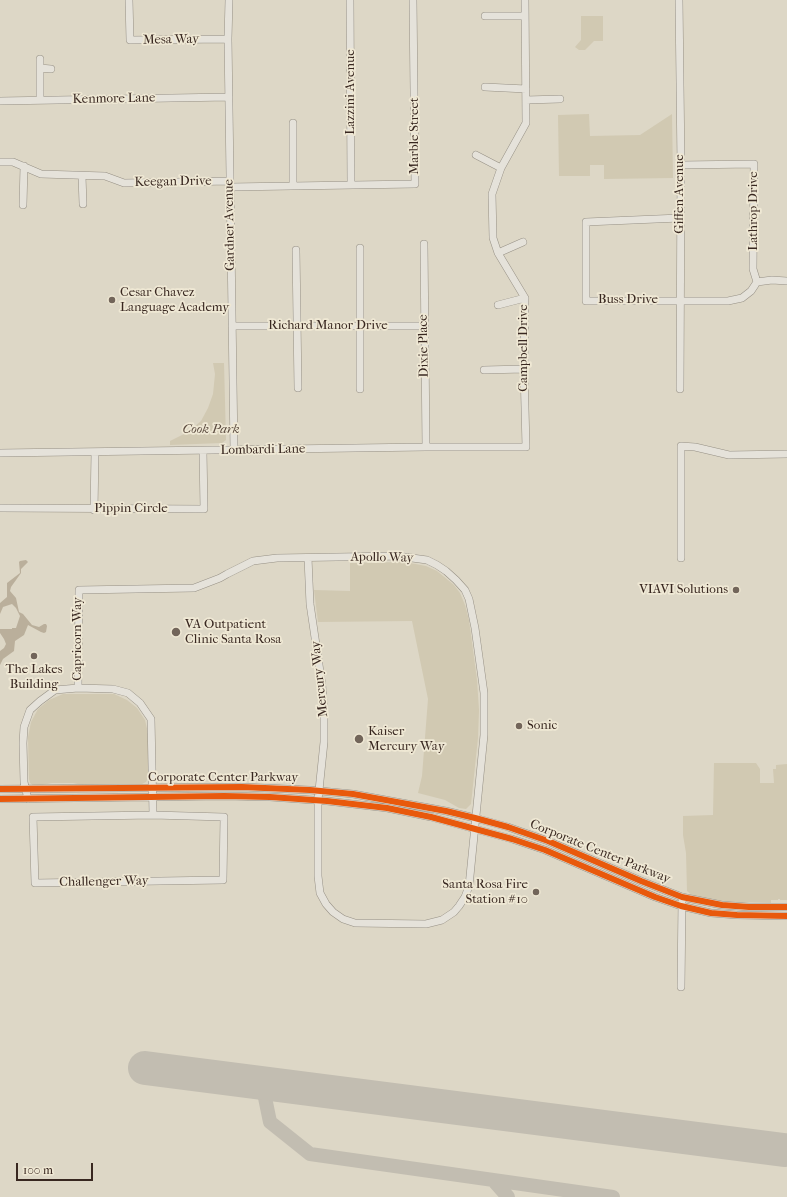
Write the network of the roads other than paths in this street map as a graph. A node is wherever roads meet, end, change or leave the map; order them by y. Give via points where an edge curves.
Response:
1 (129, 0) edge
2 (229, 0) edge
3 (350, 0) edge
4 (413, 0) edge
5 (524, 0) edge
6 (678, 0) edge
7 (485, 16) dead end
8 (524, 16) junction
9 (228, 39) junction
10 (40, 59) dead end
11 (40, 68) junction
12 (51, 69) dead end
13 (485, 87) dead end
14 (526, 89) junction
15 (229, 97) junction
16 (560, 99) dead end
17 (40, 100) junction
18 (526, 100) junction
19 (0, 101) edge
20 (293, 123) dead end
21 (476, 156) dead end
22 (0, 162) edge
23 (681, 165) junction
24 (24, 166) junction
25 (501, 168) junction
26 (82, 176) junction
27 (230, 184) junction
28 (351, 185) junction
29 (293, 186) junction
30 (83, 204) dead end
31 (23, 205) dead end
32 (680, 218) junction
33 (523, 242) dead end
34 (424, 244) dead end
35 (360, 248) dead end
36 (296, 250) dead end
37 (498, 253) junction
38 (787, 281) edge
39 (757, 282) junction
40 (525, 298) junction
41 (681, 300) junction
42 (498, 305) dead end
43 (232, 326) junction
44 (297, 326) junction
45 (360, 326) junction
46 (424, 326) junction
47 (524, 369) junction
48 (484, 370) dead end
49 (298, 388) dead end
50 (360, 389) dead end
51 (680, 389) dead end
52 (426, 447) junction
53 (526, 447) joint
54 (234, 450) junction
55 (203, 451) junction
56 (0, 453) edge
57 (95, 453) junction
58 (787, 454) edge
59 (0, 508) edge
60 (94, 510) junction
61 (308, 558) junction
62 (681, 558) dead end
63 (79, 590) joint
64 (78, 688) junction
65 (153, 788) junction
66 (0, 789) edge
67 (26, 790) junction
68 (319, 791) junction
69 (153, 797) junction
70 (0, 799) edge
71 (28, 799) junction
72 (318, 800) junction
73 (153, 815) junction
74 (475, 818) junction
75 (474, 828) junction
76 (682, 897) junction
77 (682, 906) junction
78 (787, 907) edge
79 (787, 916) edge
80 (681, 987) dead end

1 - 9 street, Mesa Way via 130,40
2 - 9 street, Gardner Avenue
3 - 28 street, Lazzini Avenue
4 - 28 street, Marble Street via 415,184
5 - 8 street, Campbell Drive
6 - 23 street, Giffen Avenue
7 - 8 street
8 - 14 street, Campbell Drive
9 - 15 street, Gardner Avenue
10 - 11 street
11 - 12 street
11 - 17 street
13 - 14 street
14 - 18 street, Campbell Drive
15 - 17 street, Kenmore Lane
15 - 27 street, Gardner Avenue
16 - 18 street
17 - 19 street, Kenmore Lane
18 - 25 street, Campbell Drive via 526,123
20 - 29 street
21 - 25 street
22 - 24 street, Keegan Drive via 13,162
23 - 32 street, Giffen Avenue
23 - 39 street, Lathrop Drive via 754,164 753,269
24 - 26 street, Keegan Drive via 41,174
24 - 31 street
25 - 37 street, Campbell Drive via 492,194 493,238
26 - 27 street, Keegan Drive via 106,176 124,183
26 - 30 street
27 - 29 street, Marble Street
27 - 43 street, Gardner Avenue
28 - 29 street, Marble Street
32 - 41 street, Giffen Avenue
32 - 41 street, Buss Drive via 586,222 586,300
33 - 37 street
34 - 46 street, Dixie Place
35 - 45 street
36 - 44 street
37 - 40 street, Campbell Drive
38 - 39 street
39 - 41 street, Buss Drive via 742,298 728,301
40 - 42 street
40 - 47 street, Campbell Drive
41 - 51 street, Giffen Avenue
43 - 44 street, Richard Manor Drive
43 - 54 street, Gardner Avenue
44 - 45 street, Richard Manor Drive
44 - 49 street
45 - 46 street, Richard Manor Drive
45 - 50 street
46 - 52 street, Dixie Place
47 - 48 street
47 - 53 street, Campbell Drive
52 - 53 street, Lombardi Lane
52 - 54 street, Lombardi Lane
54 - 55 street, Lombardi Lane
55 - 57 street, Lombardi Lane
55 - 60 street, Pippin Circle via 204,509
56 - 57 street, Lombardi Lane
57 - 60 street
58 - 62 street via 729,455 681,446
59 - 60 street, Pippin Circle
61 - 63 street, Apollo Way via 253,561 194,588
61 - 68 street, Mercury Way via 310,604 324,712
61 - 74 street, Apollo Way via 397,556 427,560 446,571 465,590 475,628 484,693 484,735
63 - 64 street, Capricorn Way
64 - 65 street via 113,689 128,693 140,703 151,719
64 - 67 street via 55,690 30,710 24,727
65 - 67 street, Corporate Center Parkway
65 - 68 street, Corporate Center Parkway via 242,787
65 - 69 street
66 - 67 street, Corporate Center Parkway
67 - 71 street
68 - 72 street, Mercury Way
68 - 74 street, Corporate Center Parkway via 394,801
69 - 71 street, Corporate Center Parkway
69 - 72 street, Corporate Center Parkway via 224,796
69 - 73 street
70 - 71 street, Corporate Center Parkway
72 - 75 street, Corporate Center Parkway via 387,808
72 - 75 street, Apollo Way via 319,890 333,912 355,923 430,924 454,912 468,890
73 - 73 street, Challenger Way via 224,816 223,880 35,883 33,817
74 - 75 street, Apollo Way
74 - 76 street, Corporate Center Parkway via 548,841
75 - 77 street, Corporate Center Parkway via 545,850
76 - 77 street
76 - 78 street, Corporate Center Parkway via 722,905
77 - 79 street, Corporate Center Parkway via 711,913
77 - 80 street

